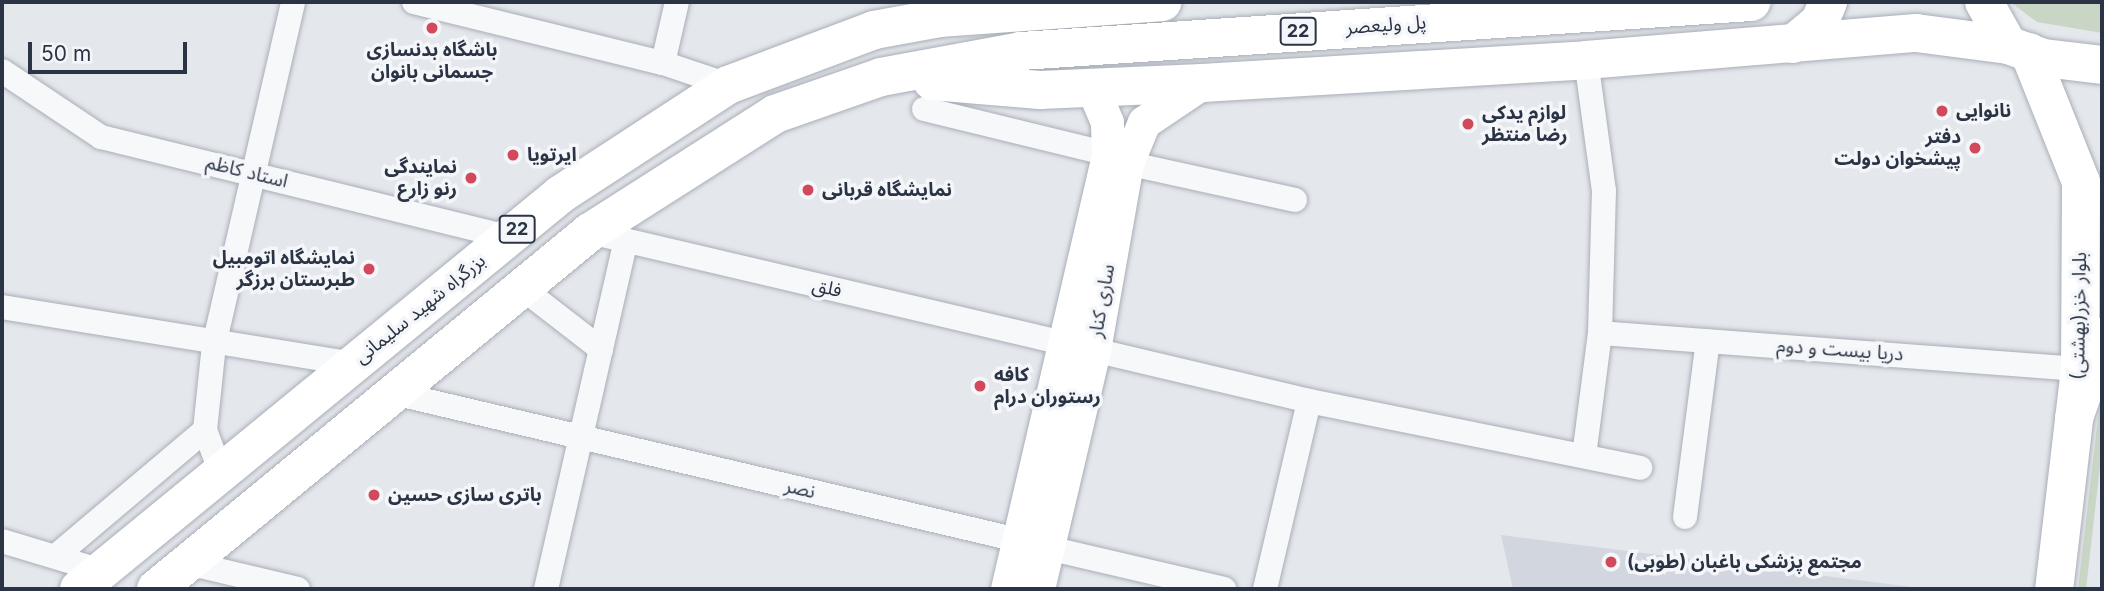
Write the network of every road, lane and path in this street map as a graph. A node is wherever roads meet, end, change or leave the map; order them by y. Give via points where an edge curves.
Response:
1 (293, 2) edge
2 (414, 2) edge
3 (677, 2) edge
4 (978, 2) edge
5 (1162, 2) edge
6 (1751, 2) edge
7 (1828, 2) edge
8 (1984, 2) edge
9 (940, 18) junction
10 (1793, 44) junction
11 (2018, 49) junction
12 (1586, 60) junction
13 (663, 63) junction
14 (2102, 65) edge
15 (2, 71) edge
16 (881, 77) junction
17 (1202, 83) junction
18 (728, 85) junction
19 (1092, 87) junction
20 (924, 109) dead end
21 (1117, 158) junction
22 (251, 173) junction
23 (1295, 201) dead end
24 (590, 232) junction
25 (508, 237) junction
26 (626, 241) junction
27 (2102, 259) edge
28 (522, 288) junction
29 (2, 307) edge
30 (2091, 322) edge
31 (1600, 333) junction
32 (1707, 341) junction
33 (214, 345) junction
34 (1079, 347) junction
35 (601, 349) junction
36 (353, 364) junction
37 (2080, 369) junction
38 (394, 393) junction
39 (1309, 401) junction
40 (2074, 418) junction
41 (205, 430) junction
42 (581, 437) junction
43 (1584, 456) junction
44 (1640, 468) dead end
45 (222, 473) junction
46 (1685, 517) dead end
47 (2, 541) edge
48 (1033, 544) junction
49 (56, 556) junction
50 (188, 563) junction
51 (91, 580) edge
52 (156, 589) edge
53 (298, 589) edge
54 (546, 589) edge
55 (1007, 589) edge
56 (1038, 589) edge
57 (1224, 589) edge
58 (1265, 589) edge
59 (2054, 589) edge

1 - 22 street
2 - 13 street
3 - 13 street
4 - 9 main road
5 - 9 main road, بزرگراه شهید سلیمانی / 22
6 - 16 main road, پل ولیعصر / 22 via 1021,51
7 - 10 main road via 1820,21
8 - 11 main road, بلوار خزر(بهشتی)
9 - 18 main road, بزرگراه شهید سلیمانی / 22 via 874,30
10 - 11 main road via 1916,33
10 - 12 main road
11 - 14 main road
11 - 30 main road, بلوار خزر(بهشتی) via 2081,182
12 - 17 main road
12 - 31 street via 1604,191
13 - 18 street
15 - 22 street, استاد کاظم via 101,136
16 - 19 main road via 1040,90
16 - 24 main road, 22 via 775,114
17 - 19 main road
17 - 21 main road, ساری کنار via 1144,122
18 - 25 main road, بزرگراه شهید سلیمانی / 22 via 561,194
19 - 21 main road, ساری کنار
20 - 21 street
21 - 23 street
21 - 34 main road, ساری کنار
22 - 25 street, استاد کاظم
22 - 33 street
24 - 26 street, فلق
24 - 28 main road, 22
25 - 36 main road, بزرگراه شهید سلیمانی / 22
26 - 34 street, فلق
26 - 35 street
27 - 30 main road
28 - 35 street
28 - 38 main road, 22
29 - 33 street
30 - 37 main road, بلوار خزر(بهشتی)
30 - 40 main road
31 - 32 street, دریا بیست و دوم
31 - 43 street
32 - 37 street, دریا بیست و دوم
32 - 46 street
33 - 36 street
33 - 41 street
34 - 39 street, فلق
34 - 48 main road, ساری کنار
35 - 42 street
36 - 45 main road, بزرگراه شهید سلیمانی / 22
37 - 40 main road, بلوار خزر(بهشتی)
38 - 42 street, نصر
38 - 50 main road, 22
39 - 43 street, فلق
39 - 58 street
40 - 59 main road, بلوار خزر(بهشتی)
41 - 45 street
41 - 49 street
42 - 48 street, نصر
42 - 54 street
43 - 44 street, فلق
45 - 51 main road, بزرگراه شهید سلیمانی / 22
47 - 49 street
48 - 55 main road, ساری کنار
48 - 56 main road, ساری کنار
48 - 57 street, نصر
49 - 51 street
50 - 52 main road, 22
50 - 53 street

